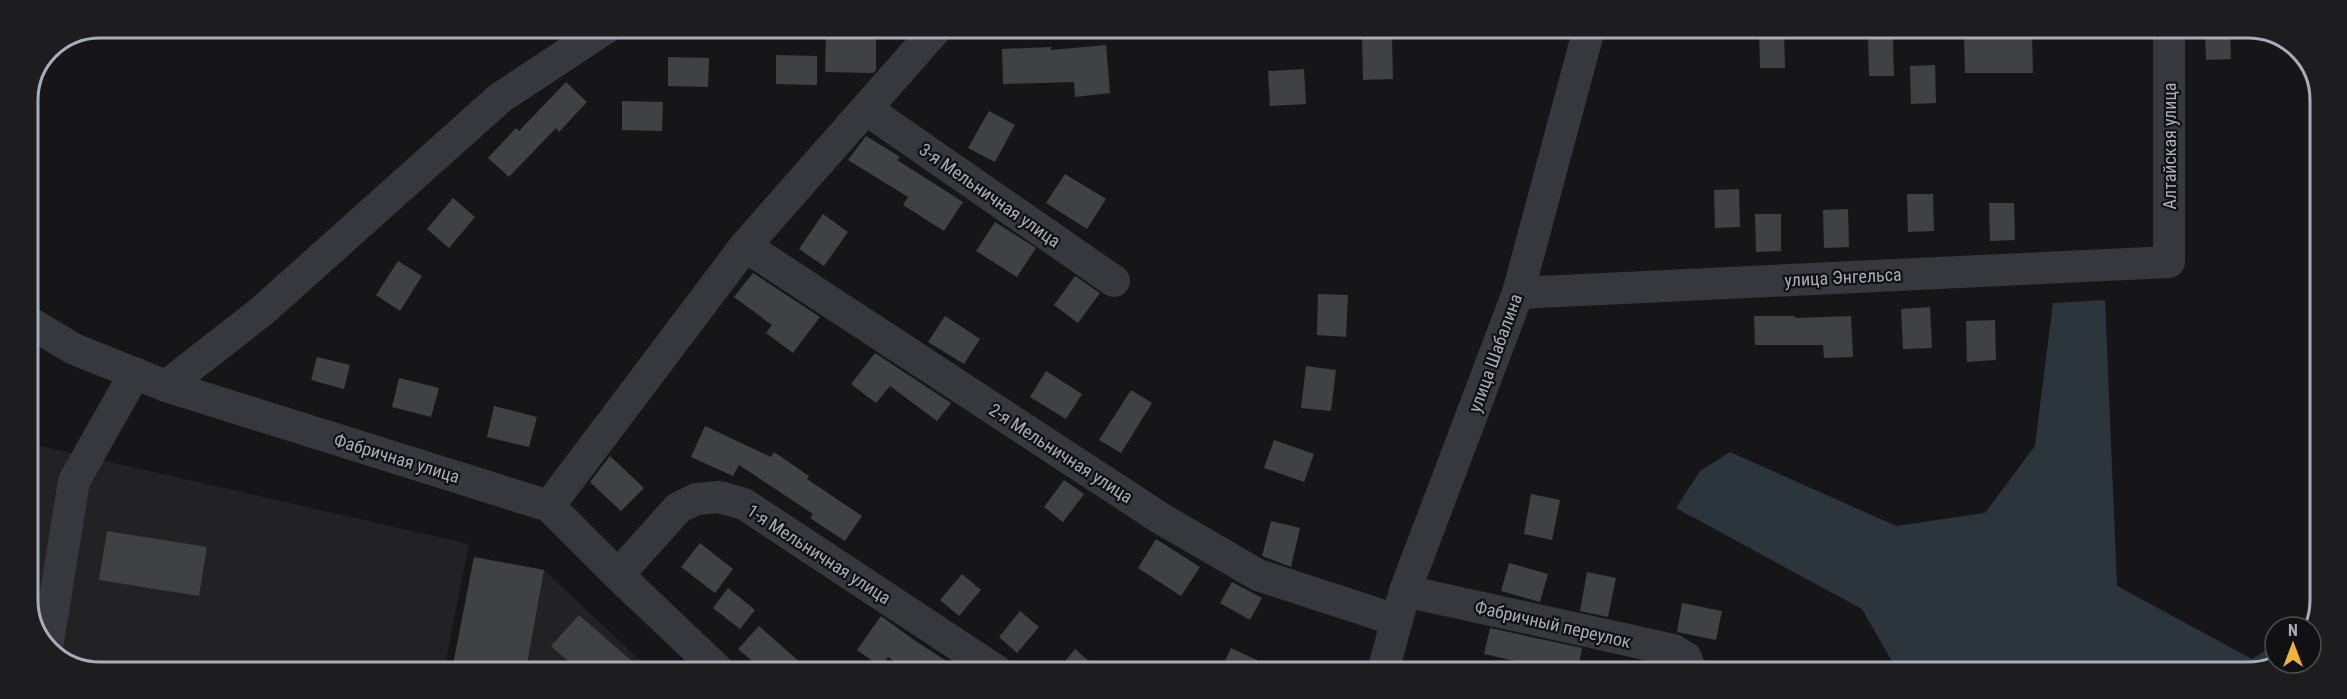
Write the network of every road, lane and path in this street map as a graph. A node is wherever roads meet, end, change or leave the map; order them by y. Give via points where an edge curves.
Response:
1 (592, 37) edge
2 (929, 37) edge
3 (1587, 37) edge
4 (2169, 37) edge
5 (866, 109) junction
6 (745, 246) junction
7 (2169, 262) joint
8 (1114, 281) dead end
9 (1518, 293) junction
10 (37, 327) edge
11 (135, 374) junction
12 (166, 386) junction
13 (549, 506) junction
14 (618, 575) junction
15 (1401, 605) junction
16 (49, 635) edge
17 (710, 662) edge
18 (984, 662) edge
19 (1385, 662) edge
20 (1688, 662) edge

1 - 12 street via 500,98 262,311
2 - 5 street
3 - 9 street, улица Шабалина
4 - 7 street, Алтайская улица
5 - 6 street
5 - 8 street, 3-я Мельничная улица
6 - 13 street
6 - 15 street, 2-я Мельничная улица via 1161,518 1258,575
7 - 9 street, улица Энгельса
9 - 15 street, улица Шабалина
10 - 11 street, Фабричная улица via 74,349
11 - 12 street, Фабричная улица
11 - 16 street via 75,481
12 - 13 street, Фабричная улица
13 - 14 street, Фабричная улица
14 - 17 street, Фабричная улица
14 - 18 street, 1-я Мельничная улица via 678,508 696,499 719,497 744,504
15 - 19 street, улица Шабалина
15 - 20 street, Фабричный переулок via 1672,651

